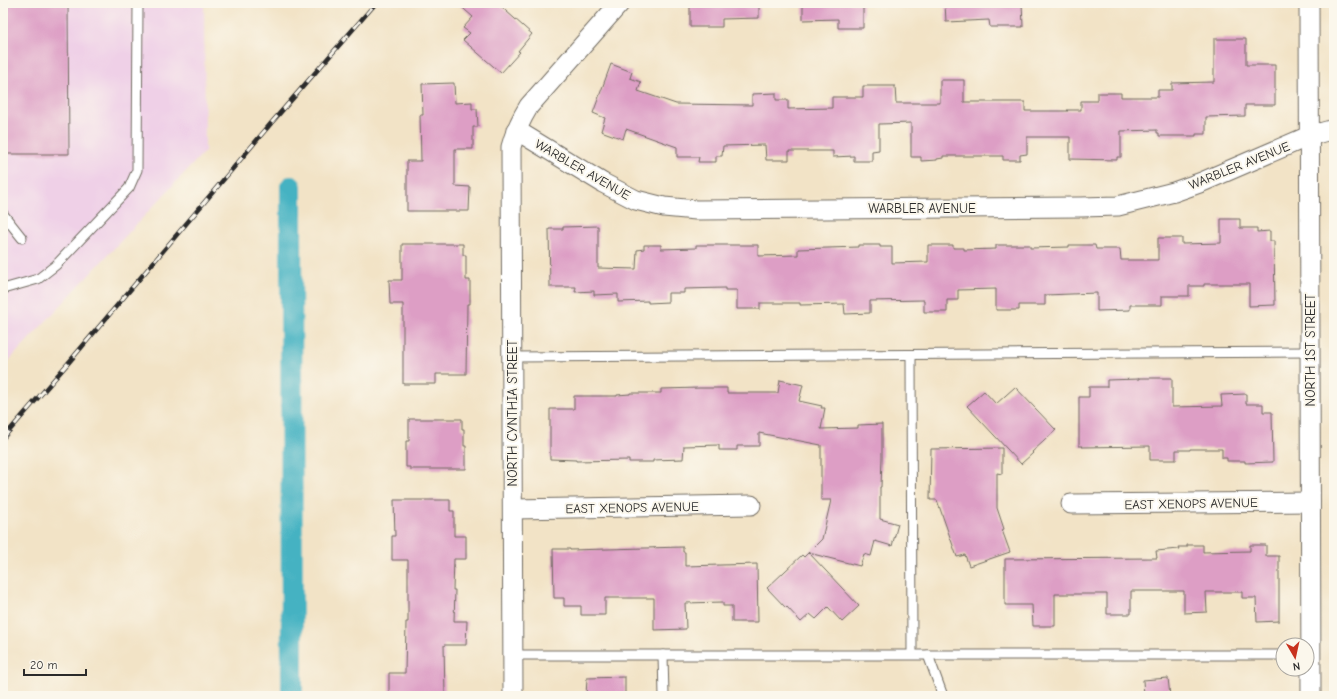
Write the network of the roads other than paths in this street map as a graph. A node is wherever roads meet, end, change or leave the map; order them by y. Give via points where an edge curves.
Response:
1 (138, 3) edge
2 (620, 3) edge
3 (1309, 3) edge
4 (1334, 129) edge
5 (516, 130) junction
6 (1310, 136) junction
7 (3, 214) edge
8 (22, 238) dead end
9 (3, 289) edge
10 (1310, 352) junction
11 (911, 355) junction
12 (512, 356) junction
13 (1310, 502) junction
14 (1071, 504) dead end
15 (751, 505) dead end
16 (513, 509) junction
17 (1309, 637) edge
18 (912, 654) junction
19 (513, 655) junction
20 (664, 655) junction
21 (928, 655) junction
22 (1275, 655) edge
23 (1310, 677) edge
24 (513, 696) edge
25 (664, 696) edge
26 (943, 696) edge
27 (1311, 696) edge

1 - 9 lane via 137,170 129,188 56,265 38,279
2 - 5 street, NORTH CYNTHIA STREET via 529,106
3 - 6 street, NORTH 1ST STREET
4 - 6 street, WARBLER AVENUE
5 - 6 street, WARBLER AVENUE via 636,200 664,207 696,210 1118,206 1202,182
5 - 12 street, NORTH CYNTHIA STREET via 510,162
6 - 10 street, NORTH 1ST STREET
7 - 8 lane
10 - 11 lane
10 - 13 street, NORTH 1ST STREET
11 - 12 lane
11 - 18 lane
12 - 16 street, NORTH CYNTHIA STREET
13 - 14 street, EAST XENOPS AVENUE
13 - 17 street, NORTH 1ST STREET
15 - 16 street, EAST XENOPS AVENUE
16 - 19 street, NORTH CYNTHIA STREET
18 - 20 lane
18 - 21 lane
19 - 20 lane
19 - 24 street, NORTH CYNTHIA STREET
20 - 25 lane
21 - 22 lane
21 - 26 lane
23 - 27 street, NORTH 1ST STREET

